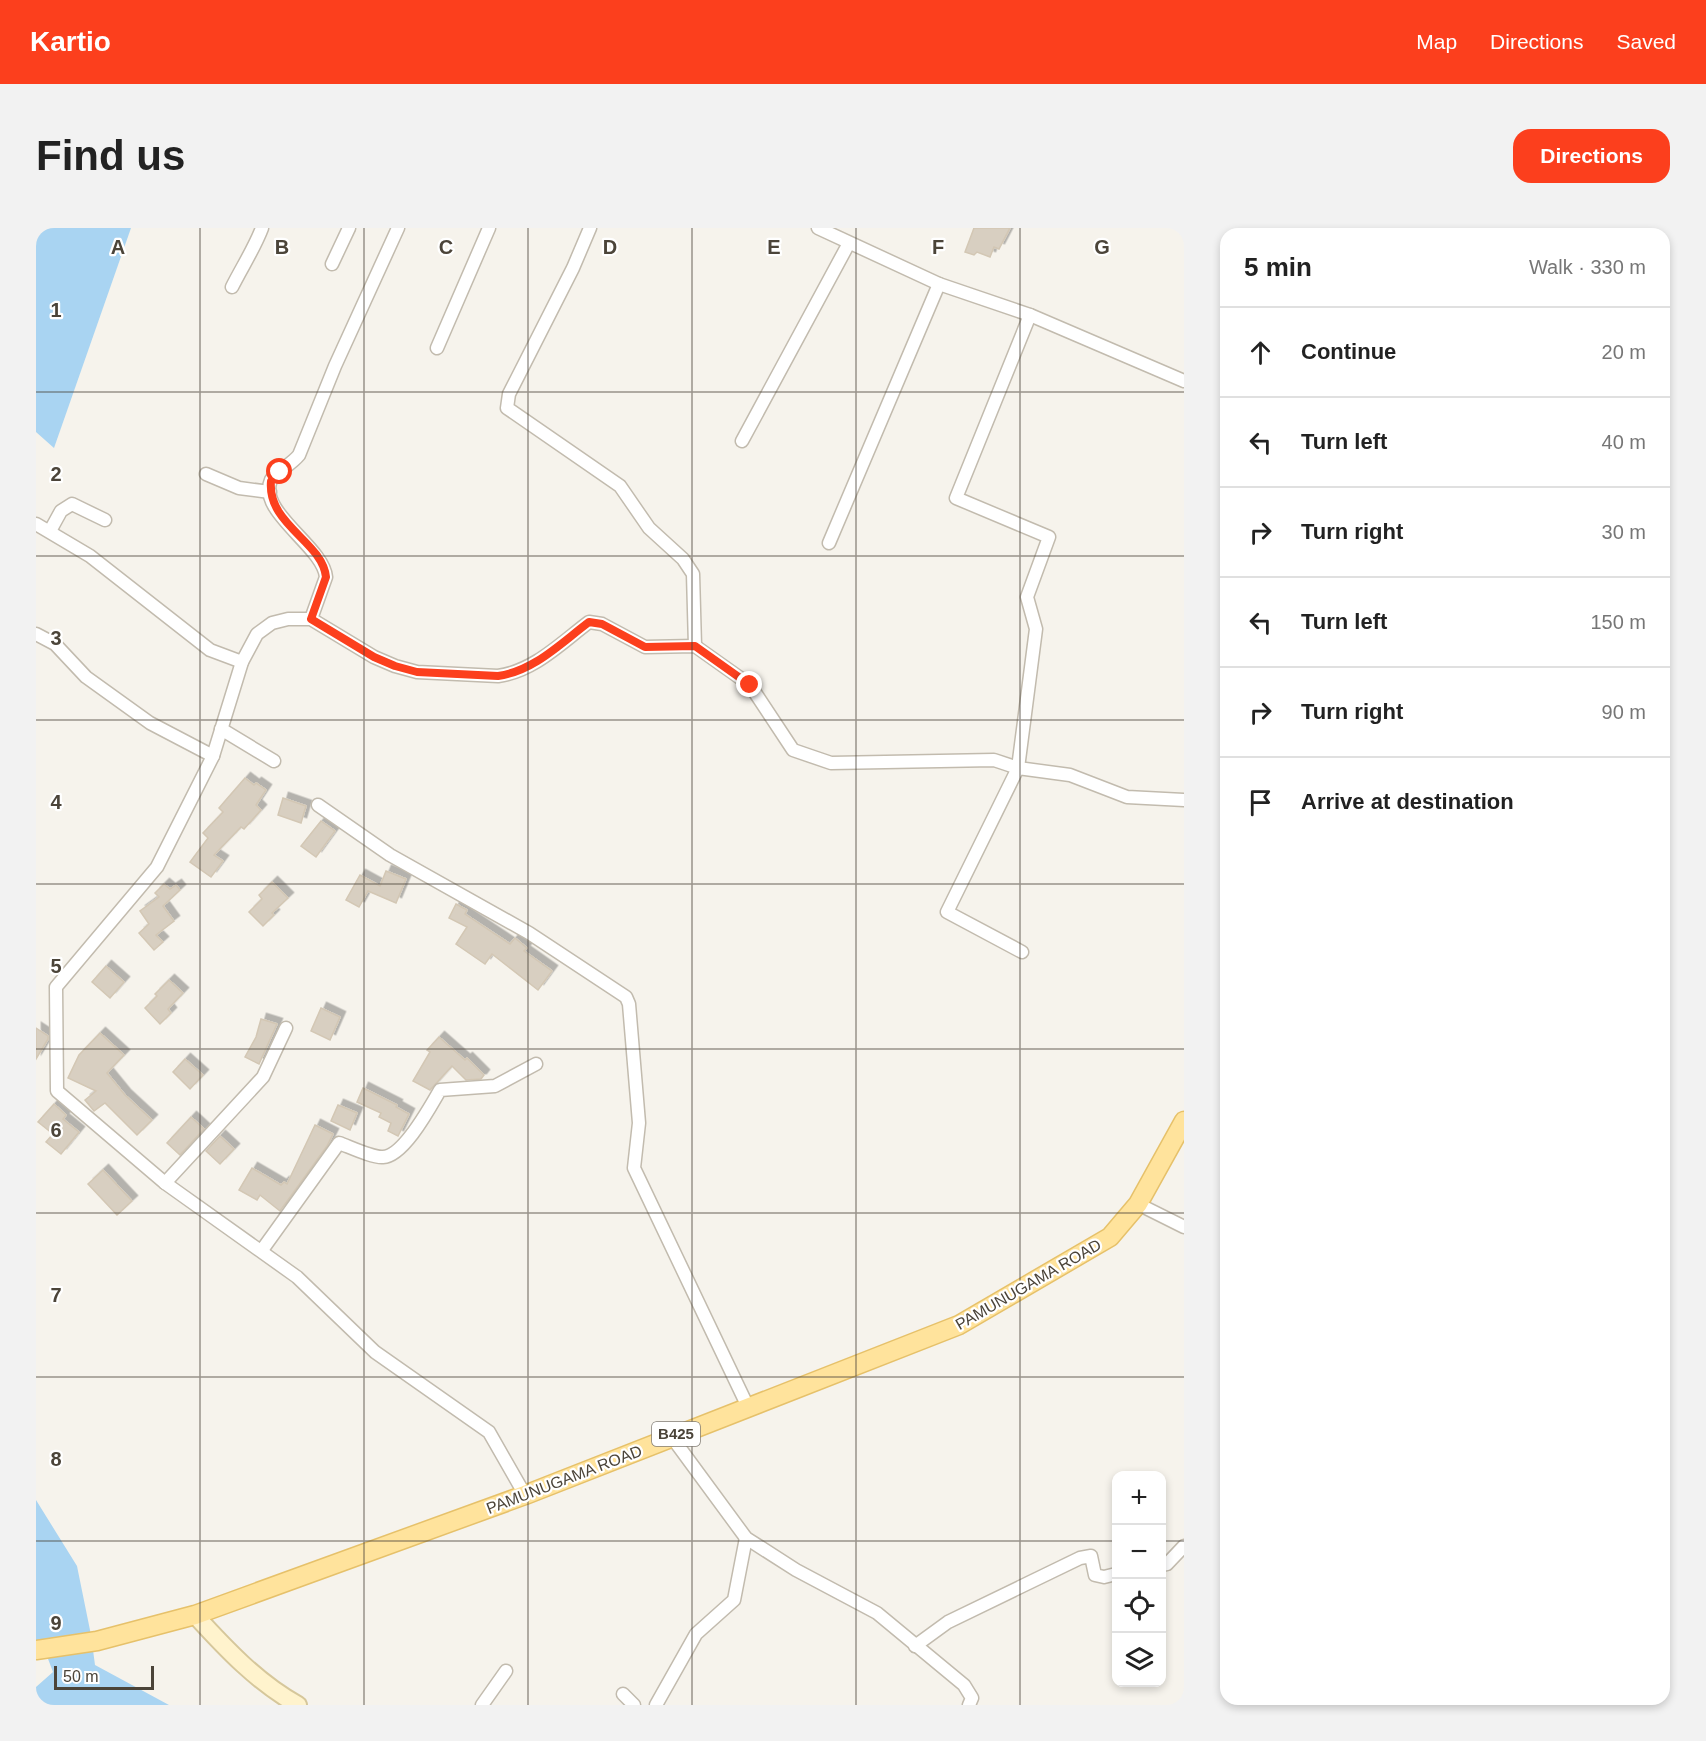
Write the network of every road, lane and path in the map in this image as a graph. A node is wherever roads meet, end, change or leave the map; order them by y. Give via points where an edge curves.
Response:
1 (262, 228) edge
2 (349, 228) edge
3 (399, 228) edge
4 (489, 228) edge
5 (590, 228) edge
6 (818, 228) edge
7 (849, 243) junction
8 (332, 264) dead end
9 (939, 284) junction
10 (232, 287) dead end
11 (1030, 315) junction
12 (436, 348) dead end
13 (1184, 381) edge
14 (742, 441) dead end
15 (206, 474) dead end
16 (270, 492) junction
17 (105, 520) dead end
18 (36, 524) edge
19 (50, 531) junction
20 (829, 543) dead end
21 (311, 619) junction
22 (36, 634) edge
23 (695, 646) junction
24 (242, 662) junction
25 (221, 729) junction
26 (213, 756) junction
27 (274, 761) dead end
28 (1018, 768) junction
29 (1184, 800) edge
30 (318, 805) dead end
31 (1022, 952) dead end
32 (286, 1028) dead end
33 (536, 1064) dead end
34 (1184, 1121) edge
35 (165, 1183) junction
36 (1138, 1204) junction
37 (1184, 1227) edge
38 (262, 1250) junction
39 (748, 1407) junction
40 (671, 1436) junction
41 (525, 1495) junction
42 (746, 1538) junction
43 (1184, 1546) edge
44 (1166, 1564) edge
45 (1112, 1575) edge
46 (195, 1615) junction
47 (915, 1646) junction
48 (36, 1650) edge
49 (506, 1671) dead end
50 (623, 1694) dead end
51 (298, 1705) edge
52 (482, 1705) edge
53 (634, 1705) edge
54 (656, 1705) edge
55 (969, 1705) edge

1 - 10 street
2 - 8 street
3 - 16 street via 299,455 274,476
4 - 12 street
5 - 23 street via 509,394 507,408 620,486 649,528 683,559 693,574
6 - 7 street
7 - 9 street
7 - 14 street
9 - 11 street
9 - 20 street
11 - 13 street
11 - 28 street via 956,498 1049,537 1027,597 1036,629
15 - 16 street via 239,488
16 - 21 street via 278,512 326,570
17 - 19 street via 72,504 61,511
18 - 19 street
19 - 24 street via 90,556 210,650
21 - 23 street via 374,657 417,672 511,674 539,660 589,622 602,624 645,647
21 - 24 street via 272,623 257,634
22 - 26 street via 55,644 86,676 150,723
23 - 28 street via 750,685 793,750 831,763 994,760
24 - 25 street
25 - 26 street
25 - 27 street
26 - 35 street via 157,867 56,987 57,1091
28 - 29 street via 1070,775 1126,797
28 - 31 street via 947,912
30 - 39 street via 390,855 528,933 626,997 639,1123 634,1168
32 - 35 street via 262,1077
33 - 38 street via 495,1086 440,1090 408,1141 389,1156 381,1158 339,1143
34 - 36 main road, PAMUNUGAMA ROAD / B425
35 - 38 street
36 - 37 street
36 - 39 main road, PAMUNUGAMA ROAD / B425 via 1110,1237 959,1325
38 - 41 street via 297,1277 375,1352 489,1432
39 - 40 main road, PAMUNUGAMA ROAD / B425
40 - 41 main road, PAMUNUGAMA ROAD / B425
40 - 42 street
41 - 46 main road, PAMUNUGAMA ROAD / B425
42 - 47 street via 877,1613
42 - 54 street via 734,1600 696,1634
43 - 44 street
45 - 47 street via 1095,1575 1091,1556 1080,1558 948,1622
46 - 48 main road, PAMUNUGAMA ROAD / B425 via 97,1641
46 - 51 street via 275,1692
47 - 55 street via 964,1685 972,1698
49 - 52 street
50 - 53 street

